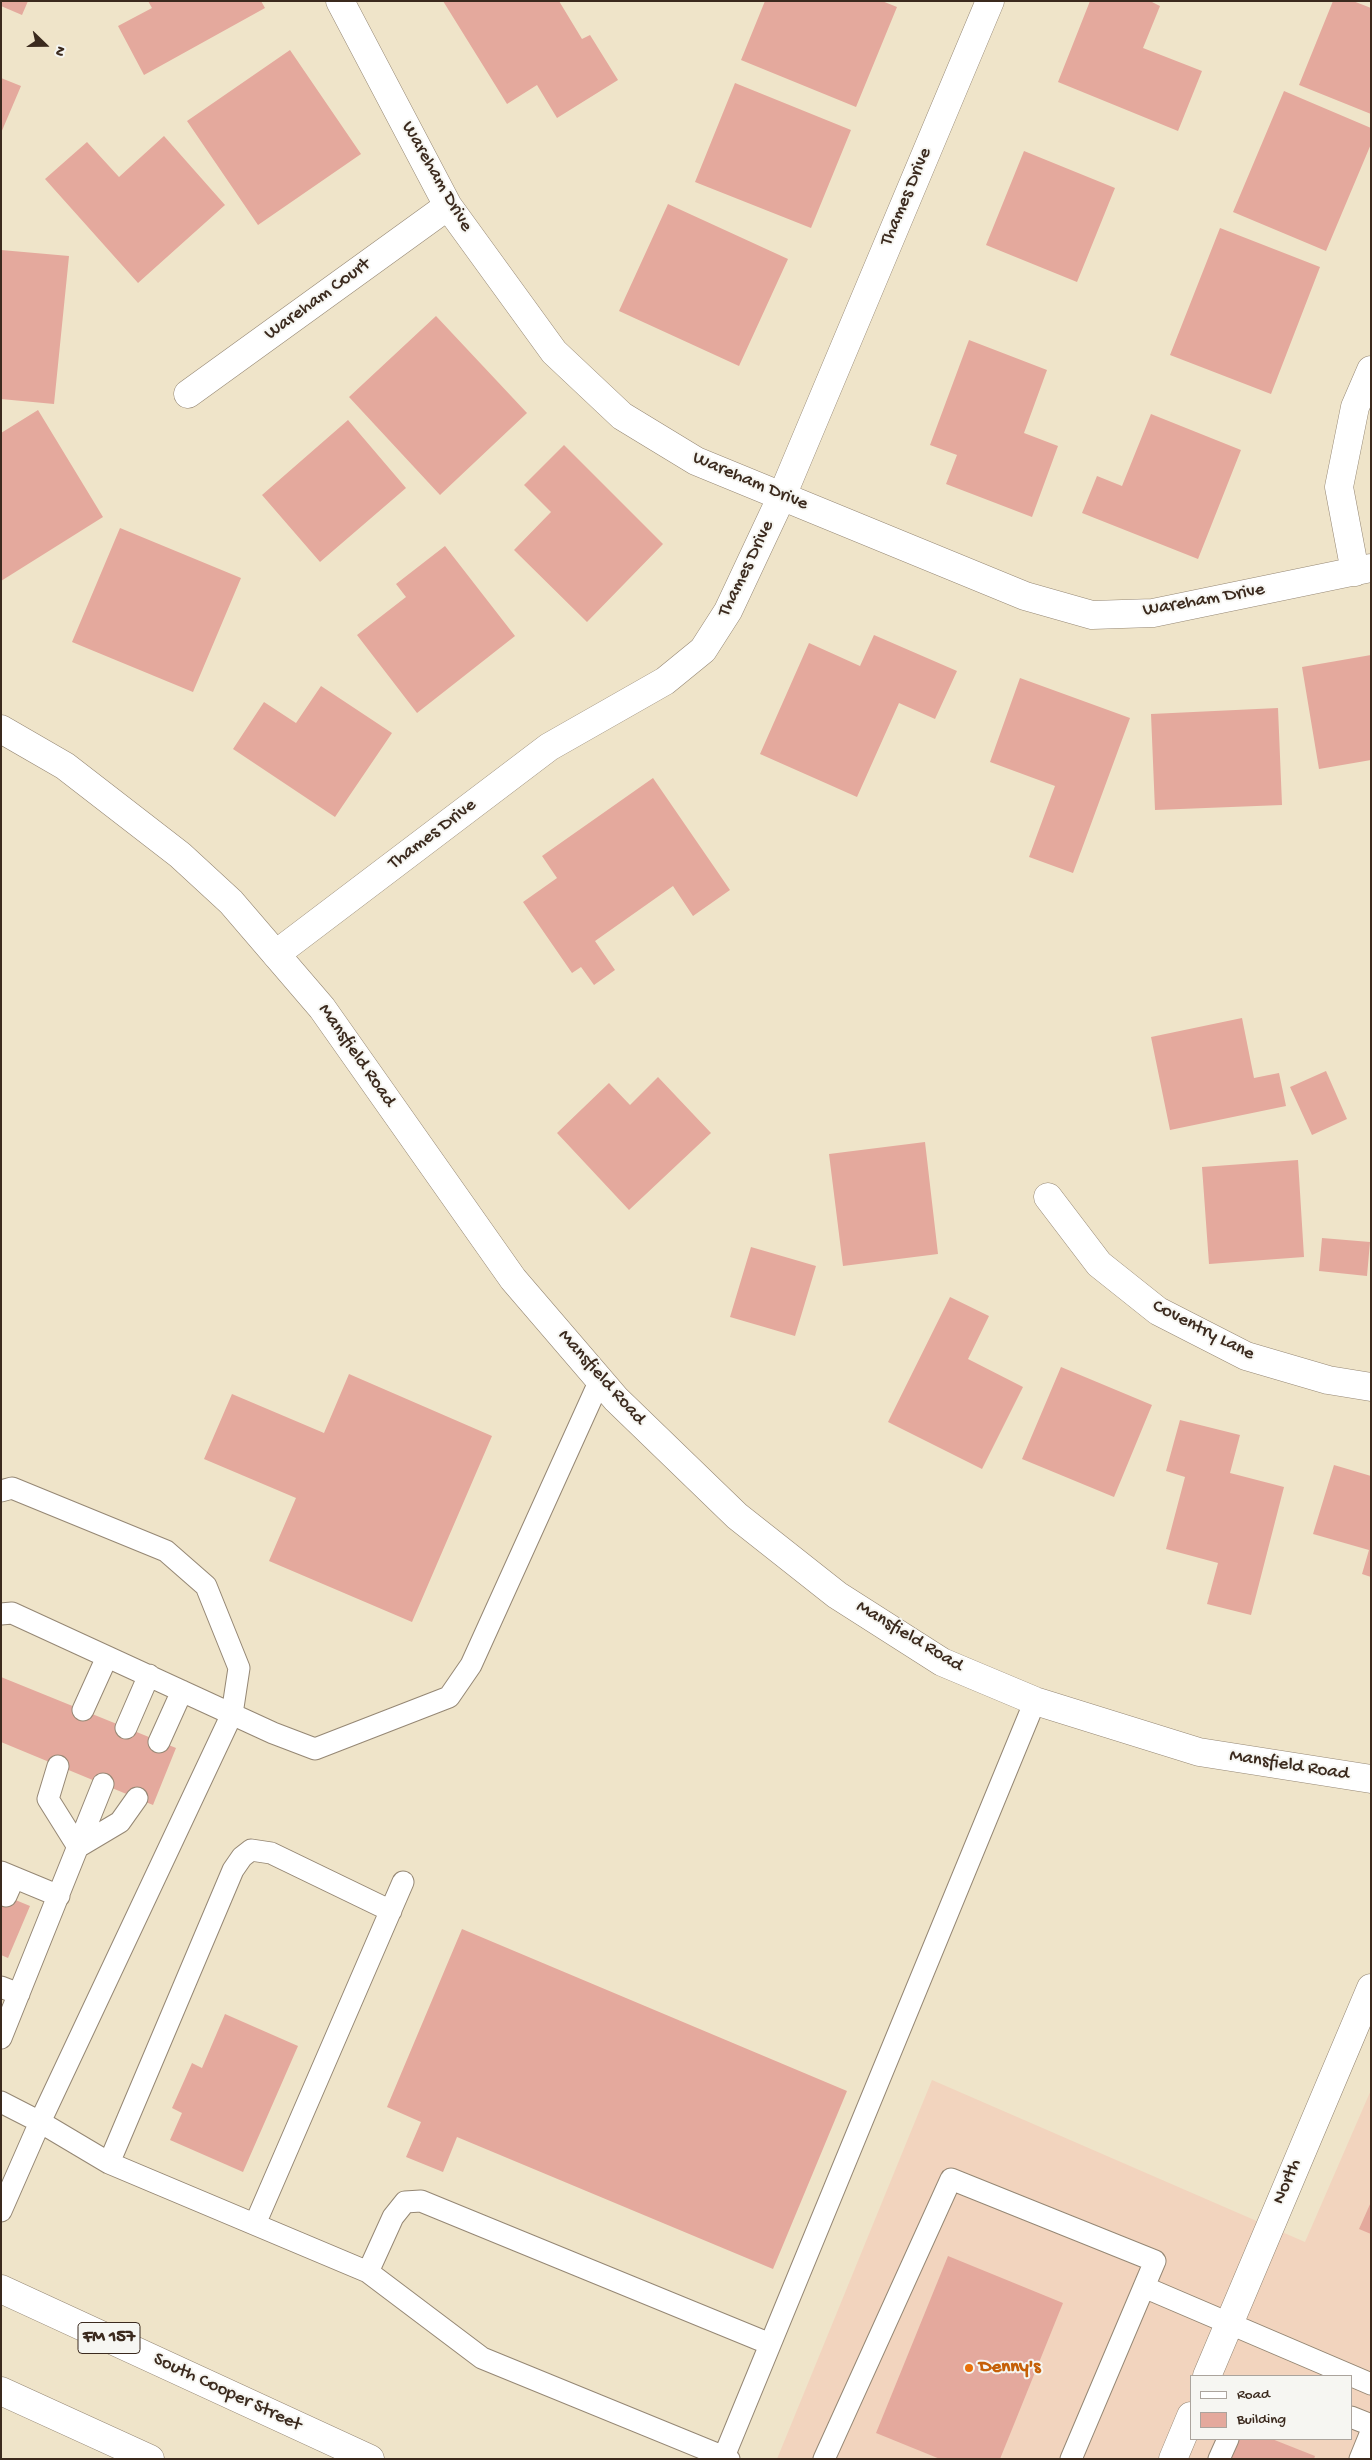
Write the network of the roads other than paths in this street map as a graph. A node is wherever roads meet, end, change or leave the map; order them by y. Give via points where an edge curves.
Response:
1 (340, 1) edge
2 (990, 1) edge
3 (448, 206) junction
4 (1371, 370) edge
5 (188, 394) dead end
6 (782, 496) junction
7 (1363, 570) edge
8 (1, 729) edge
9 (276, 954) junction
10 (1048, 1197) dead end
11 (600, 1380) junction
12 (1371, 1387) edge
13 (1, 1491) edge
14 (1, 1614) edge
15 (107, 1657) junction
16 (149, 1676) junction
17 (182, 1691) junction
18 (1035, 1701) junction
19 (83, 1710) dead end
20 (232, 1714) junction
21 (126, 1728) dead end
22 (159, 1742) dead end
23 (58, 1766) dead end
24 (1371, 1779) edge
25 (104, 1784) dead end
26 (137, 1798) dead end
27 (78, 1847) junction
28 (7, 1882) edge
29 (403, 1882) dead end
30 (59, 1896) junction
31 (391, 1911) junction
32 (1371, 1988) edge
33 (10, 1990) edge
34 (1, 2038) edge
35 (1, 2102) edge
36 (40, 2122) junction
37 (109, 2163) junction
38 (1, 2211) edge
39 (255, 2224) junction
40 (368, 2272) junction
41 (1144, 2287) junction
42 (1, 2289) edge
43 (1229, 2325) junction
44 (770, 2344) junction
45 (1207, 2375) edge
46 (1349, 2375) edge
47 (1352, 2376) edge
48 (1371, 2384) edge
49 (1, 2391) edge
50 (1352, 2417) edge
51 (1190, 2418) edge
52 (1371, 2425) edge
53 (1371, 2432) edge
54 (1228, 2440) edge
55 (725, 2458) edge
56 (150, 2459) edge
57 (370, 2459) edge
58 (824, 2459) edge
59 (1071, 2459) edge
60 (1173, 2459) edge
61 (1219, 2459) edge
62 (1360, 2459) edge

1 - 3 street, Wareham Drive
2 - 6 street, Thames Drive
3 - 5 street, Wareham Court
3 - 6 street, Wareham Drive via 554,352 622,416 696,461
4 - 7 street via 1355,407 1339,487
6 - 7 street, Wareham Drive via 1025,596 1092,615 1153,613
6 - 9 street, Thames Drive via 728,611 704,650 665,681 549,747
8 - 9 street, Mansfield Road via 65,766 180,855 231,902
9 - 11 street, Mansfield Road via 322,1008 513,1279
10 - 12 street, Coventry Lane via 1099,1264 1158,1311 1246,1356 1328,1380
11 - 18 street, Mansfield Road via 737,1516 838,1595 942,1662
11 - 20 lane via 471,1665 449,1697 315,1749
13 - 20 lane via 12,1488 166,1551 206,1586 239,1668
14 - 15 lane via 12,1613
15 - 16 lane
15 - 19 lane
16 - 17 lane
16 - 21 lane
17 - 20 lane
17 - 22 lane
18 - 24 street, Mansfield Road via 1199,1752
18 - 44 lane
20 - 36 lane
23 - 27 lane via 48,1799
25 - 27 lane
26 - 27 lane via 120,1822
27 - 30 lane
28 - 30 lane
29 - 31 lane
30 - 33 lane
31 - 37 lane via 271,1853 250,1850 242,1857 233,1870
31 - 39 lane
32 - 43 street, North
33 - 34 lane
35 - 36 lane
36 - 37 lane
36 - 38 lane
37 - 39 lane
39 - 40 lane
40 - 44 lane via 404,2202 421,2201
40 - 55 lane via 482,2358
41 - 43 lane
41 - 58 lane via 1155,2261 951,2180
41 - 59 lane
42 - 57 street, South Cooper Street / FM 157
43 - 45 street, North
43 - 46 lane
44 - 55 lane
47 - 48 lane
49 - 56 street
50 - 52 lane
51 - 60 street
53 - 62 lane
54 - 61 lane

